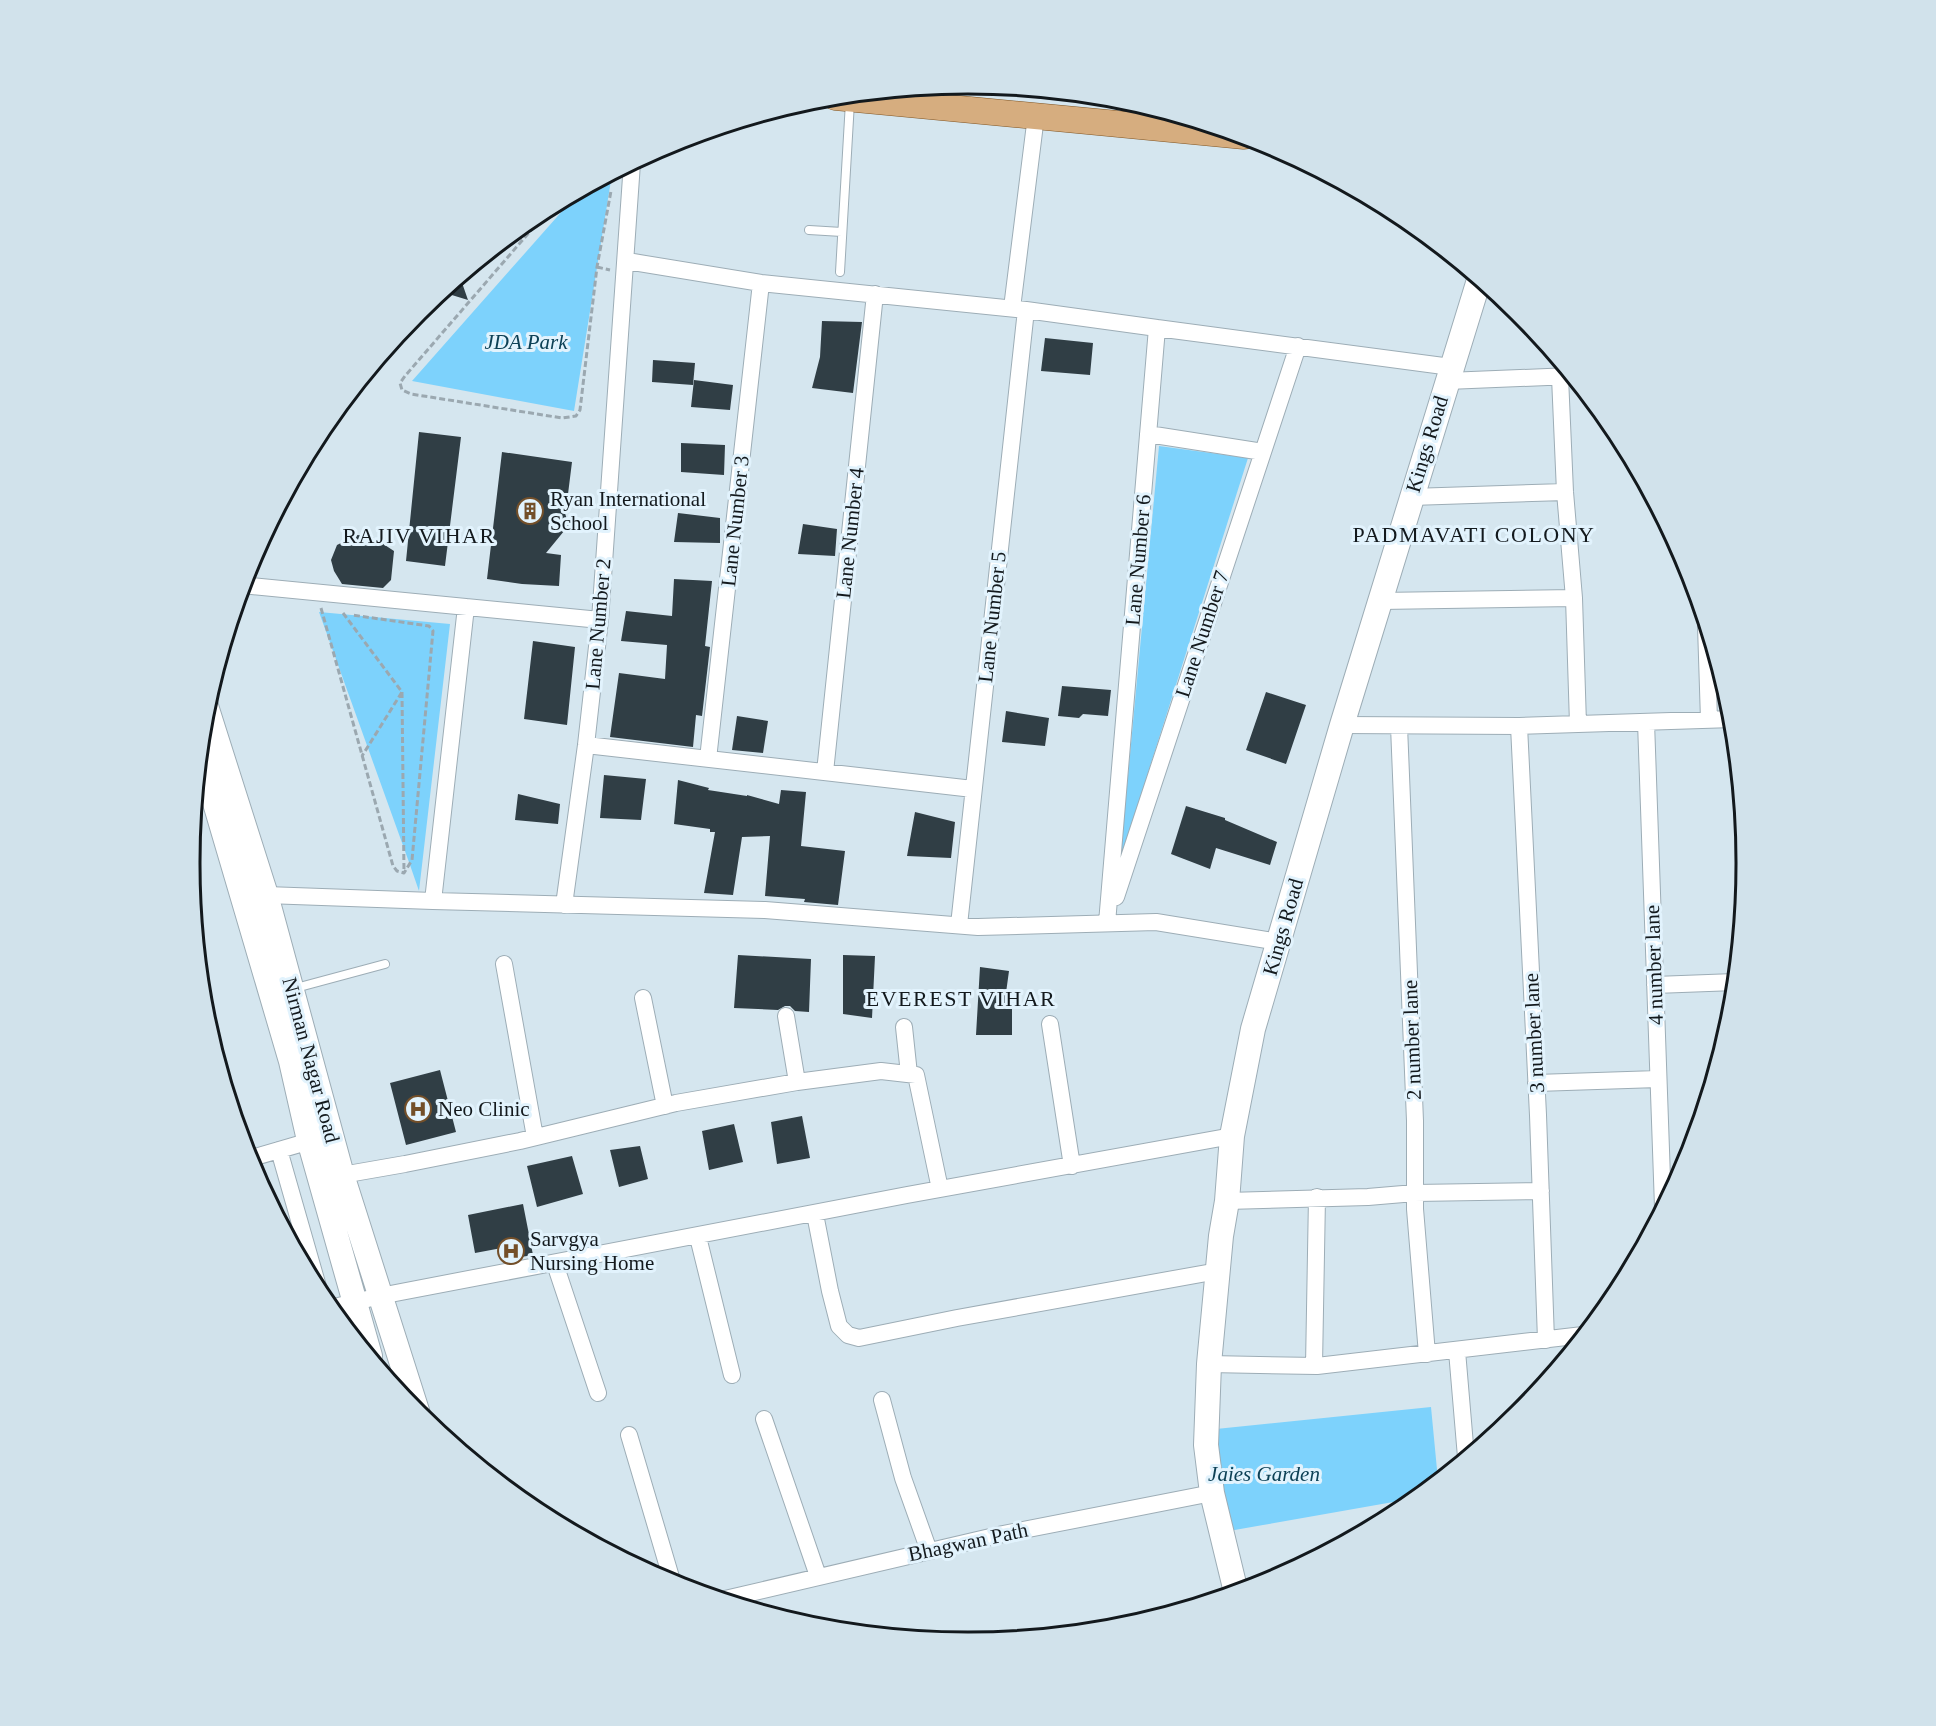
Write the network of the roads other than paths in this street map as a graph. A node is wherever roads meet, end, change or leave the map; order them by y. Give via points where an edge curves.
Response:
1 (871, 101) edge
2 (843, 105) edge
3 (1036, 116) junction
4 (1206, 132) edge
5 (632, 172) edge
6 (809, 230) dead end
7 (842, 232) junction
8 (627, 261) junction
9 (840, 272) dead end
10 (761, 283) junction
11 (1477, 287) edge
12 (875, 294) junction
13 (1019, 309) junction
14 (1157, 328) junction
15 (1298, 346) junction
16 (1449, 374) junction
17 (1562, 376) edge
18 (1566, 380) edge
19 (1148, 434) junction
20 (1263, 452) junction
21 (1566, 492) junction
22 (1411, 497) junction
23 (252, 586) edge
24 (1574, 598) junction
25 (1380, 601) junction
26 (466, 607) junction
27 (600, 620) junction
28 (1707, 653) edge
29 (1723, 719) edge
30 (1709, 720) junction
31 (1646, 722) junction
32 (1578, 724) junction
33 (1342, 725) junction
34 (1400, 726) junction
35 (1519, 726) junction
36 (586, 745) junction
37 (708, 759) junction
38 (206, 761) edge
39 (825, 772) junction
40 (973, 789) junction
41 (266, 895) junction
42 (433, 902) junction
43 (564, 905) junction
44 (1107, 923) junction
45 (959, 925) junction
46 (1279, 942) junction
47 (385, 964) dead end
48 (504, 964) dead end
49 (1727, 982) edge
50 (1654, 985) junction
51 (292, 989) junction
52 (643, 998) dead end
53 (786, 1016) dead end
54 (1050, 1024) dead end
55 (904, 1027) dead end
56 (909, 1074) junction
57 (1658, 1079) junction
58 (797, 1082) junction
59 (1536, 1083) junction
60 (665, 1106) junction
61 (333, 1135) junction
62 (1232, 1136) junction
63 (535, 1137) junction
64 (309, 1140) junction
65 (279, 1150) junction
66 (258, 1156) edge
67 (1072, 1166) junction
68 (342, 1174) junction
69 (940, 1189) junction
70 (1541, 1191) junction
71 (1662, 1191) edge
72 (1415, 1193) junction
73 (1317, 1197) junction
74 (1227, 1201) junction
75 (815, 1214) junction
76 (698, 1236) junction
77 (311, 1261) edge
78 (555, 1264) junction
79 (1218, 1271) junction
80 (381, 1296) junction
81 (354, 1302) junction
82 (340, 1306) edge
83 (1574, 1336) edge
84 (365, 1340) edge
85 (1546, 1340) junction
86 (1457, 1351) junction
87 (1427, 1354) junction
88 (1209, 1364) junction
89 (1314, 1366) junction
90 (732, 1375) dead end
91 (411, 1392) edge
92 (598, 1394) dead end
93 (882, 1400) dead end
94 (764, 1419) dead end
95 (629, 1435) dead end
96 (1465, 1449) edge
97 (1212, 1492) junction
98 (929, 1551) junction
99 (669, 1571) edge
100 (818, 1576) junction
101 (1234, 1584) edge
102 (738, 1596) edge

1 - 3 main road
2 - 7 lane
3 - 4 main road
3 - 13 street, Lane Number 5
5 - 8 street, Lane Number 2
6 - 7 lane
7 - 9 lane
8 - 10 street
8 - 27 street, Lane Number 2
10 - 12 street
10 - 37 street, Lane Number 3
11 - 16 street, Kings Road
12 - 13 street
12 - 39 street, Lane Number 4
13 - 14 street
13 - 40 street, Lane Number 5
14 - 15 street
14 - 19 street, Lane Number 6
15 - 16 street
15 - 20 street, Lane Number 7
16 - 17 street
16 - 22 street, Kings Road
18 - 21 street
19 - 20 street
19 - 44 street, Lane Number 6
20 - 44 street, Lane Number 7
21 - 22 street
21 - 24 street
22 - 25 street, Kings Road
23 - 26 street
24 - 25 street
24 - 32 street
25 - 33 street, Kings Road
26 - 27 street
26 - 42 street
27 - 36 street, Lane Number 2
28 - 30 street
29 - 30 street
30 - 31 street
31 - 32 street
31 - 50 street, 4 number lane
32 - 35 street
33 - 34 street
33 - 46 street, Kings Road
34 - 35 street
34 - 72 street, 2 number lane
35 - 59 street, 3 number lane
36 - 37 street
36 - 43 street, Lane Number 2
37 - 39 street
38 - 41 street, Nirman Nagar Road
38 - 64 street, Nirman Nagar Road via 291,1061
39 - 40 street
40 - 45 street, Lane Number 5
41 - 42 street
41 - 51 street, Nirman Nagar Road
42 - 43 street
43 - 45 street via 765,910
44 - 45 street
44 - 46 street via 1156,922
46 - 62 street, Kings Road via 1254,1029
47 - 51 lane
48 - 63 street
49 - 50 street
50 - 57 street, 4 number lane
51 - 61 street, Nirman Nagar Road
52 - 60 street
53 - 58 street
54 - 67 street
55 - 56 street
56 - 58 street via 882,1071
56 - 69 street via 916,1075
57 - 59 street
57 - 71 street, 4 number lane
58 - 60 street
59 - 70 street, 3 number lane
60 - 63 street
61 - 64 street
61 - 68 street, Nirman Nagar Road
62 - 67 street
62 - 74 street, Kings Road
63 - 68 street
64 - 65 street
64 - 81 street, Nirman Nagar Road
65 - 66 street
65 - 77 street
67 - 69 street
68 - 80 street, Nirman Nagar Road
69 - 75 street
70 - 72 street
70 - 85 street, 3 number lane
72 - 73 street
72 - 87 street, 2 number lane
73 - 74 street
73 - 89 street
74 - 79 street, Kings Road
75 - 76 street
75 - 79 street via 839,1326 848,1335 859,1338
76 - 78 street
76 - 90 street
78 - 80 street
78 - 92 street
79 - 88 street, Kings Road
80 - 81 street
80 - 91 street, Nirman Nagar Road
81 - 82 street
81 - 84 street, Nirman Nagar Road
83 - 85 street
85 - 86 street
86 - 87 street
86 - 96 street
87 - 89 street
88 - 89 street
88 - 97 street, Kings Road via 1206,1445
93 - 98 street via 903,1478
94 - 100 street
95 - 99 street
97 - 98 street, Bhagwan Path
97 - 101 street, Kings Road
98 - 100 street, Bhagwan Path
100 - 102 street, Bhagwan Path

